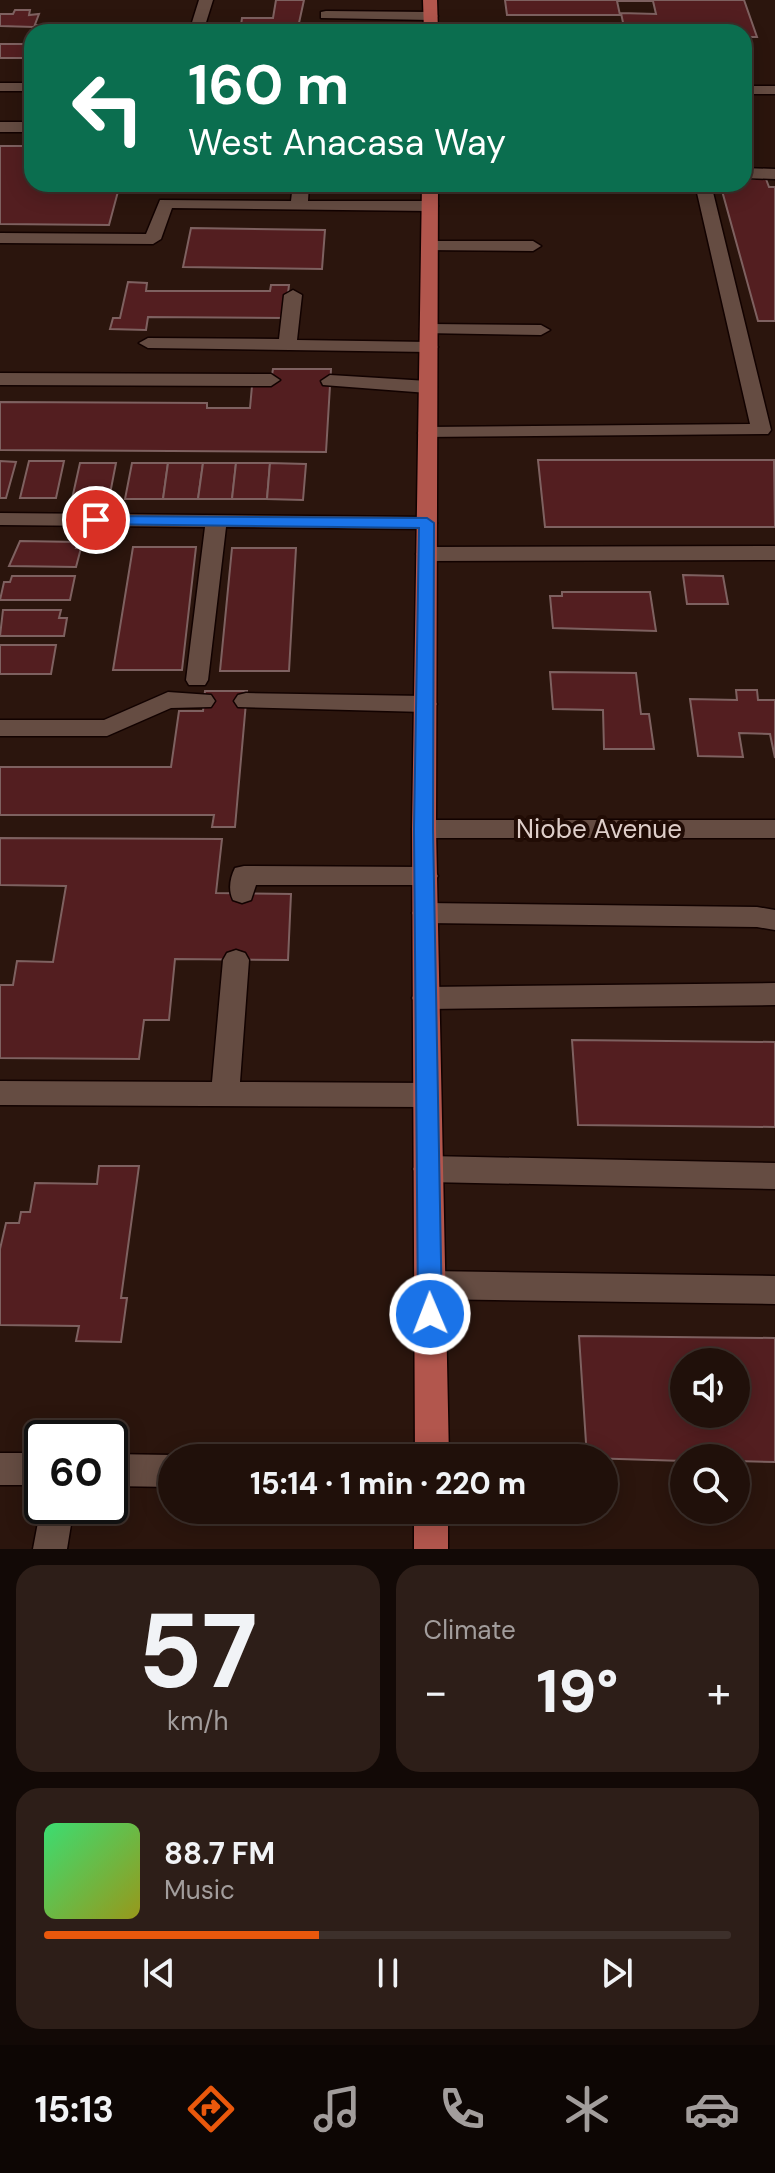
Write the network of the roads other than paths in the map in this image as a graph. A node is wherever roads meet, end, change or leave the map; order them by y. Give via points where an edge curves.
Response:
1 (206, 0) edge
2 (430, 0) edge
3 (327, 8) edge
4 (198, 24) edge
5 (419, 24) edge
6 (431, 24) edge
7 (0, 87) edge
8 (24, 87) edge
9 (752, 90) edge
10 (775, 90) edge
11 (0, 127) edge
12 (24, 127) edge
13 (752, 173) edge
14 (775, 174) edge
15 (168, 192) edge
16 (300, 192) edge
17 (430, 192) edge
18 (705, 192) edge
19 (166, 203) junction
20 (299, 206) junction
21 (430, 206) junction
22 (0, 238) edge
23 (430, 246) junction
24 (533, 246) dead end
25 (293, 295) dead end
26 (541, 330) dead end
27 (429, 338) junction
28 (148, 343) dead end
29 (287, 345) junction
30 (0, 379) edge
31 (271, 380) dead end
32 (330, 381) dead end
33 (428, 387) junction
34 (428, 433) junction
35 (216, 522) junction
36 (427, 523) junction
37 (2, 526) edge
38 (775, 553) edge
39 (427, 554) junction
40 (246, 701) dead end
41 (425, 704) junction
42 (0, 728) edge
43 (424, 829) junction
44 (775, 829) edge
45 (425, 876) junction
46 (243, 884) dead end
47 (425, 913) junction
48 (775, 920) edge
49 (236, 960) dead end
50 (775, 994) edge
51 (426, 998) junction
52 (0, 1093) edge
53 (225, 1094) junction
54 (427, 1095) junction
55 (428, 1169) junction
56 (775, 1176) edge
57 (429, 1285) junction
58 (775, 1290) edge
59 (432, 1444) edge
60 (0, 1469) edge
61 (24, 1469) edge
62 (128, 1470) edge
63 (158, 1471) edge
64 (54, 1524) edge
65 (431, 1524) edge
66 (50, 1549) edge
67 (431, 1549) edge

1 - 4 street
2 - 6 main road
3 - 5 street
7 - 8 street
9 - 10 street
11 - 12 street
13 - 14 street
15 - 19 street
16 - 20 street
17 - 21 main road
18 - 34 street via 761,430
19 - 20 street
19 - 22 street via 153,239
20 - 21 street
21 - 23 main road
23 - 24 street
23 - 27 main road
25 - 29 street
26 - 27 street
27 - 29 street
27 - 33 main road
28 - 29 street
30 - 31 street
32 - 33 street
33 - 34 main road
34 - 36 main road
35 - 36 street
35 - 37 street
35 - 42 street via 200,690 107,728
36 - 39 main road
38 - 39 street
39 - 41 main road
40 - 41 street
41 - 43 main road
43 - 44 street, Niobe Avenue
43 - 45 main road
45 - 46 street
45 - 47 main road
47 - 48 street
47 - 51 main road
49 - 53 street
50 - 51 street
51 - 54 main road
52 - 53 street
53 - 54 street
54 - 55 main road
55 - 56 street
55 - 57 main road
57 - 58 street
57 - 59 main road
60 - 61 street
62 - 63 street
64 - 66 street
65 - 67 main road

